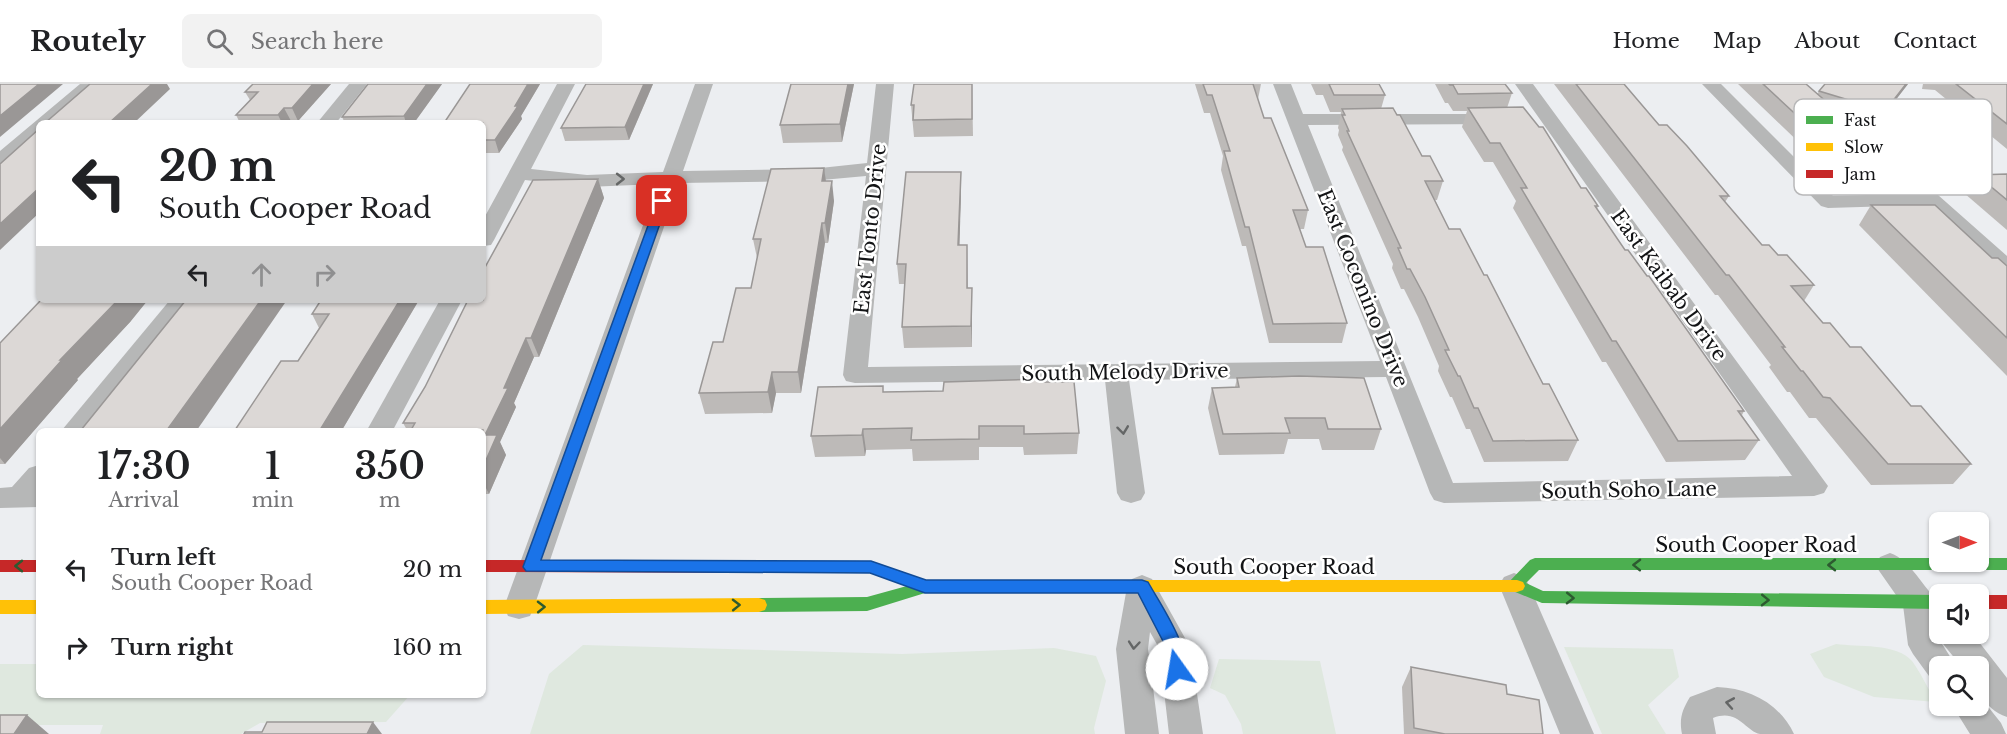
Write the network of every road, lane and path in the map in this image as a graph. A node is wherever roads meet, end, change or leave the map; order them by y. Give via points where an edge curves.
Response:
1 (91, 84) edge
2 (358, 84) edge
3 (566, 84) edge
4 (704, 84) edge
5 (885, 84) edge
6 (1282, 84) edge
7 (1524, 84) edge
8 (1711, 84) edge
9 (1548, 118) junction
10 (49, 120) edge
11 (328, 120) edge
12 (1296, 120) junction
13 (36, 131) edge
14 (0, 161) edge
15 (876, 168) junction
16 (1794, 168) edge
17 (673, 172) junction
18 (520, 173) junction
19 (1821, 195) edge
20 (486, 235) edge
21 (2007, 268) edge
22 (180, 303) edge
23 (449, 303) edge
24 (1395, 369) junction
25 (1116, 372) junction
26 (855, 375) joint
27 (77, 428) edge
28 (381, 428) edge
29 (36, 478) edge
30 (1814, 486) joint
31 (1131, 493) dead end
32 (1444, 493) joint
33 (20, 497) edge
34 (2007, 564) edge
35 (1890, 565) junction
36 (0, 566) edge
37 (36, 566) edge
38 (486, 567) edge
39 (531, 567) junction
40 (1514, 585) junction
41 (925, 587) junction
42 (1142, 587) junction
43 (1989, 602) edge
44 (2007, 602) edge
45 (1929, 605) edge
46 (0, 607) edge
47 (36, 607) edge
48 (486, 607) edge
49 (519, 607) junction
50 (1929, 608) edge
51 (1929, 622) edge
52 (1963, 644) edge
53 (1932, 656) edge
54 (1997, 701) edge
55 (1976, 716) edge
56 (1142, 734) edge
57 (1186, 734) edge
58 (1577, 734) edge
59 (1699, 734) edge
60 (1777, 734) edge
61 (1989, 734) edge

1 - 10 street
2 - 11 street
3 - 18 street
4 - 17 street
5 - 15 street, East Tonto Drive
6 - 12 street, East Coconino Drive
7 - 9 street, East Kaibab Drive
8 - 16 street
9 - 12 street
9 - 30 street, East Kaibab Drive
12 - 24 street, East Coconino Drive
13 - 14 street
15 - 17 street via 846,174 778,169 701,176
15 - 26 street, East Tonto Drive
17 - 18 street via 584,172 546,180
17 - 39 street
18 - 20 street
19 - 21 street via 1828,202 1931,200
22 - 27 street
23 - 28 street
24 - 25 street, South Melody Drive
24 - 32 street, East Coconino Drive
25 - 26 street, South Melody Drive
25 -> 31 street
29 - 33 street
30 - 32 street, South Soho Lane
34 - 35 main road, South Cooper Road
35 -> 40 main road, South Cooper Road via 1535,564
35 - 45 street
37 -> 36 main road
38 - 39 main road, South Cooper Road
39 - 41 main road, South Cooper Road via 871,567
39 - 49 street
40 - 42 main road, South Cooper Road
40 -> 50 main road, South Cooper Road via 1542,597
40 - 58 street
41 - 42 main road, South Cooper Road
49 -> 41 main road, South Cooper Road via 867,604
42 -> 56 street via 1132,649
42 - 57 street via 1174,647
43 - 44 main road
46 - 47 main road
48 - 49 main road, South Cooper Road
51 - 53 street via 1924,645
52 - 54 street
55 - 61 street
60 -> 59 street via 1758,714 1730,701 1705,704 1698,711

